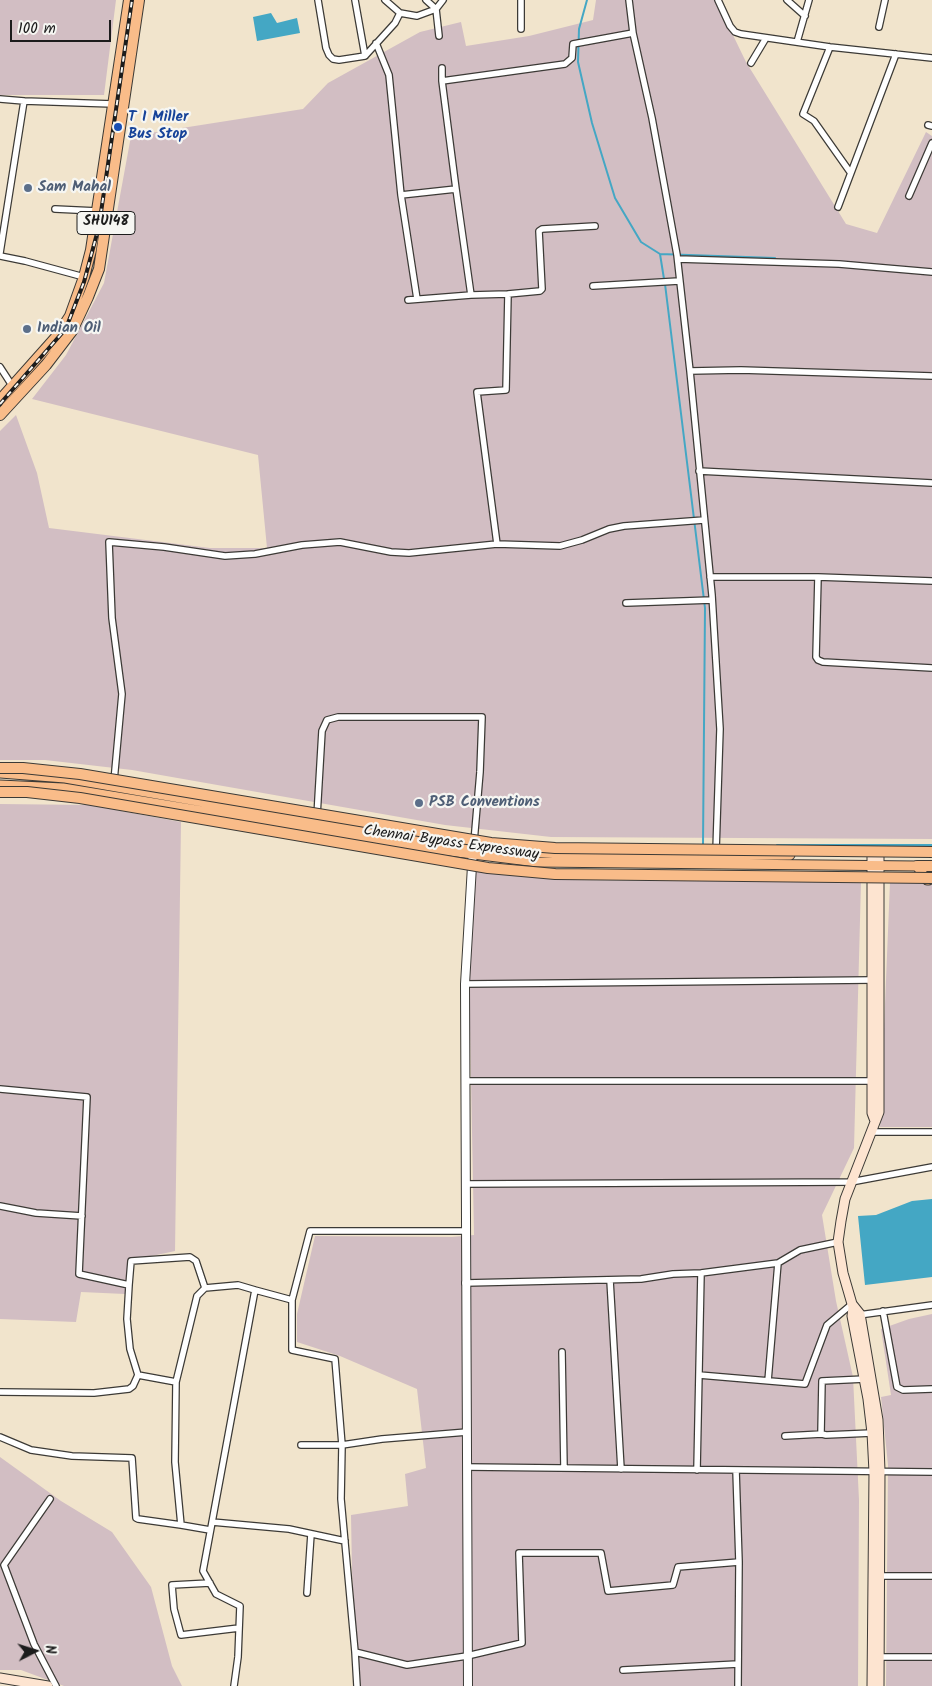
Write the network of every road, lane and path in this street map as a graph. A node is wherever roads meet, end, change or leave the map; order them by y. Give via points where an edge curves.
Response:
1 (128, 0) edge
2 (139, 0) edge
3 (318, 0) edge
4 (356, 0) edge
5 (386, 0) edge
6 (426, 0) edge
7 (443, 0) edge
8 (521, 0) edge
9 (629, 0) edge
10 (718, 0) edge
11 (787, 0) edge
12 (809, 0) edge
13 (885, 0) edge
14 (436, 9) junction
15 (400, 13) junction
16 (805, 16) junction
17 (879, 27) dead end
18 (521, 29) dead end
19 (633, 33) junction
20 (439, 36) dead end
21 (766, 38) junction
22 (797, 42) junction
23 (376, 43) junction
24 (830, 47) junction
25 (896, 54) junction
26 (365, 56) junction
27 (932, 58) edge
28 (751, 63) dead end
29 (442, 68) dead end
30 (442, 81) junction
31 (0, 99) edge
32 (24, 102) junction
33 (113, 104) junction
34 (932, 143) edge
35 (850, 172) junction
36 (456, 189) junction
37 (402, 195) junction
38 (909, 196) dead end
39 (838, 206) dead end
40 (55, 209) dead end
41 (98, 211) junction
42 (595, 226) dead end
43 (0, 255) edge
44 (678, 259) junction
45 (932, 272) edge
46 (84, 277) junction
47 (679, 281) junction
48 (593, 286) dead end
49 (508, 294) junction
50 (471, 295) junction
51 (417, 299) junction
52 (408, 300) dead end
53 (0, 367) edge
54 (690, 371) junction
55 (932, 376) edge
56 (12, 387) junction
57 (0, 400) edge
58 (0, 415) edge
59 (699, 471) junction
60 (932, 483) edge
61 (704, 520) junction
62 (497, 544) junction
63 (710, 577) junction
64 (818, 577) junction
65 (932, 581) edge
66 (712, 600) junction
67 (626, 603) dead end
68 (932, 668) edge
69 (0, 768) edge
70 (0, 773) edge
71 (0, 785) edge
72 (113, 786) junction
73 (0, 792) edge
74 (317, 822) junction
75 (932, 850) edge
76 (473, 851) junction
77 (716, 852) junction
78 (875, 856) junction
79 (932, 856) edge
80 (917, 861) junction
81 (875, 866) junction
82 (932, 866) edge
83 (932, 879) edge
84 (872, 980) junction
85 (465, 984) junction
86 (465, 1081) junction
87 (872, 1081) junction
88 (0, 1089) edge
89 (875, 1121) junction
90 (871, 1132) junction
91 (932, 1132) edge
92 (932, 1167) edge
93 (851, 1182) junction
94 (465, 1184) junction
95 (0, 1206) edge
96 (82, 1216) junction
97 (465, 1231) junction
98 (838, 1242) junction
99 (778, 1263) junction
100 (701, 1273) junction
101 (610, 1280) junction
102 (465, 1283) junction
103 (129, 1285) junction
104 (205, 1288) junction
105 (255, 1290) junction
106 (292, 1300) junction
107 (932, 1305) edge
108 (854, 1310) junction
109 (883, 1311) junction
110 (562, 1352) dead end
111 (138, 1375) junction
112 (699, 1375) junction
113 (865, 1379) junction
114 (768, 1381) junction
115 (176, 1382) junction
116 (932, 1389) edge
117 (0, 1392) edge
118 (467, 1432) junction
119 (872, 1433) junction
120 (822, 1434) junction
121 (785, 1436) dead end
122 (0, 1437) edge
123 (301, 1445) dead end
124 (342, 1445) junction
125 (467, 1467) junction
126 (564, 1468) junction
127 (621, 1469) junction
128 (697, 1470) junction
129 (736, 1470) junction
130 (877, 1472) junction
131 (932, 1472) edge
132 (50, 1499) dead end
133 (212, 1522) junction
134 (181, 1525) junction
135 (210, 1530) junction
136 (311, 1534) junction
137 (345, 1541) junction
138 (738, 1562) junction
139 (880, 1576) junction
140 (932, 1576) edge
141 (210, 1583) junction
142 (307, 1593) dead end
143 (239, 1628) junction
144 (355, 1652) junction
145 (467, 1656) junction
146 (879, 1657) junction
147 (932, 1657) edge
148 (738, 1664) junction
149 (623, 1670) dead end
150 (0, 1678) edge
151 (48, 1686) edge
152 (56, 1686) edge
153 (234, 1686) edge
154 (357, 1686) edge
155 (468, 1686) edge
156 (738, 1686) edge
157 (872, 1686) edge
158 (879, 1686) edge

1 - 33 highway, SHU148
2 - 58 highway, SHU148 via 99,269 72,331
3 - 26 street via 329,55 340,60
4 - 26 street
5 - 15 street
6 - 14 street
7 - 14 street
8 - 18 street
9 - 19 street
10 - 21 street via 735,32
11 - 16 street
12 - 16 street
13 - 17 street
14 - 15 street via 417,16
14 - 20 street
15 - 23 street
16 - 22 street
19 - 30 street via 573,44 572,58 565,64
19 - 44 street
21 - 22 street
21 - 28 street
22 - 24 street
23 - 26 street
23 - 37 street via 389,75
24 - 25 street
24 - 35 street via 803,114 814,121
25 - 27 street
25 - 35 street
29 - 30 street
30 - 36 street
31 - 32 street
32 - 33 street
32 - 43 street
33 - 41 highway, SHU148
34 - 38 street
35 - 39 street
36 - 37 street
36 - 50 street
37 - 51 street
40 - 41 street
41 - 46 highway, SHU148
42 - 49 street via 539,231 542,289
43 - 46 street
44 - 45 street via 839,264
44 - 47 street
46 - 56 highway, SHU148 via 70,316 57,336
47 - 48 street
47 - 54 street
49 - 50 street
49 - 62 street via 506,390 477,392
50 - 51 street
51 - 52 street
53 - 56 street
54 - 55 street
54 - 59 street
56 - 57 highway, SHU148
59 - 60 street
59 - 61 street
61 - 62 street via 624,526 560,546
61 - 63 street
62 - 72 street via 408,553 340,542 225,556 109,542 112,618 122,694
63 - 64 street
63 - 66 street
64 - 65 street
64 - 68 street via 818,660
66 - 67 street
66 - 77 street via 720,729
69 - 75 highway, Chennai Bypass Expressway, bridge via 80,774 477,840 537,847
70 - 72 main road
71 - 76 main road via 63,788
72 - 74 main road
73 - 83 highway, Chennai Bypass Expressway, bridge via 80,798 498,869 555,874
74 - 76 main road
74 - 76 street via 322,732 327,720 338,717 482,717
75 - 80 main road via 927,848
76 - 77 main road via 545,863
76 - 85 street
77 - 78 main road
77 - 81 main road
78 - 80 main road
78 - 81 main road
79 - 80 highway
80 - 81 main road
80 - 82 highway
80 - 83 main road via 926,880
81 - 84 main road
81 - 89 main road via 879,1112
84 - 85 street
84 - 87 main road
85 - 86 street
86 - 87 street
86 - 94 street
87 - 89 main road
88 - 96 street via 87,1097
89 - 90 main road
90 - 91 street
90 - 93 main road
92 - 93 street
93 - 94 street
93 - 98 main road via 840,1220
94 - 97 street
95 - 96 street via 36,1213
96 - 103 street via 79,1274
97 - 102 street
97 - 106 street via 310,1231
98 - 99 street via 800,1250
98 - 108 main road
99 - 100 street
99 - 114 street
100 - 101 street
100 - 112 street
101 - 102 street
101 - 127 street
102 - 118 street
103 - 104 street via 131,1261 190,1257 196,1261
103 - 111 street via 126,1320
104 - 105 street via 238,1285
104 - 115 street via 197,1296
105 - 106 street
105 - 133 street
106 - 124 street via 292,1350 335,1359
107 - 109 street
108 - 109 street
108 - 113 main road
108 - 114 street via 826,1325 805,1384
108 - 130 main road via 877,1413
109 - 116 street via 897,1387 903,1390
110 - 126 street
111 - 115 street
111 - 117 street via 129,1389
112 - 114 street
112 - 128 street
113 - 119 main road
113 - 120 street via 822,1381
115 - 134 street via 175,1462
118 - 124 street
118 - 125 street
119 - 120 street
119 - 130 main road
120 - 121 street
122 - 134 street via 31,1450 72,1456 132,1458 136,1518
123 - 124 street
124 - 137 street via 341,1499
125 - 126 street
125 - 145 street
126 - 127 street
127 - 128 street
128 - 129 street
129 - 130 street
129 - 138 street
130 - 131 street
130 - 139 main road
130 - 157 main road
132 - 152 street via 4,1565 34,1644
133 - 135 street
133 - 136 street
134 - 135 street
135 - 141 street via 203,1571
136 - 137 street
136 - 142 street
137 - 144 street
138 - 145 street via 678,1566 673,1584 608,1591 601,1553 519,1553 522,1643
138 - 148 street
139 - 140 street
139 - 146 main road
141 - 143 street via 216,1594 240,1606
141 - 143 street via 172,1585 181,1635
143 - 153 street
144 - 145 street via 407,1664
144 - 154 street
145 - 155 street
146 - 147 street
146 - 158 main road
148 - 149 street
148 - 156 street
150 - 151 main road

